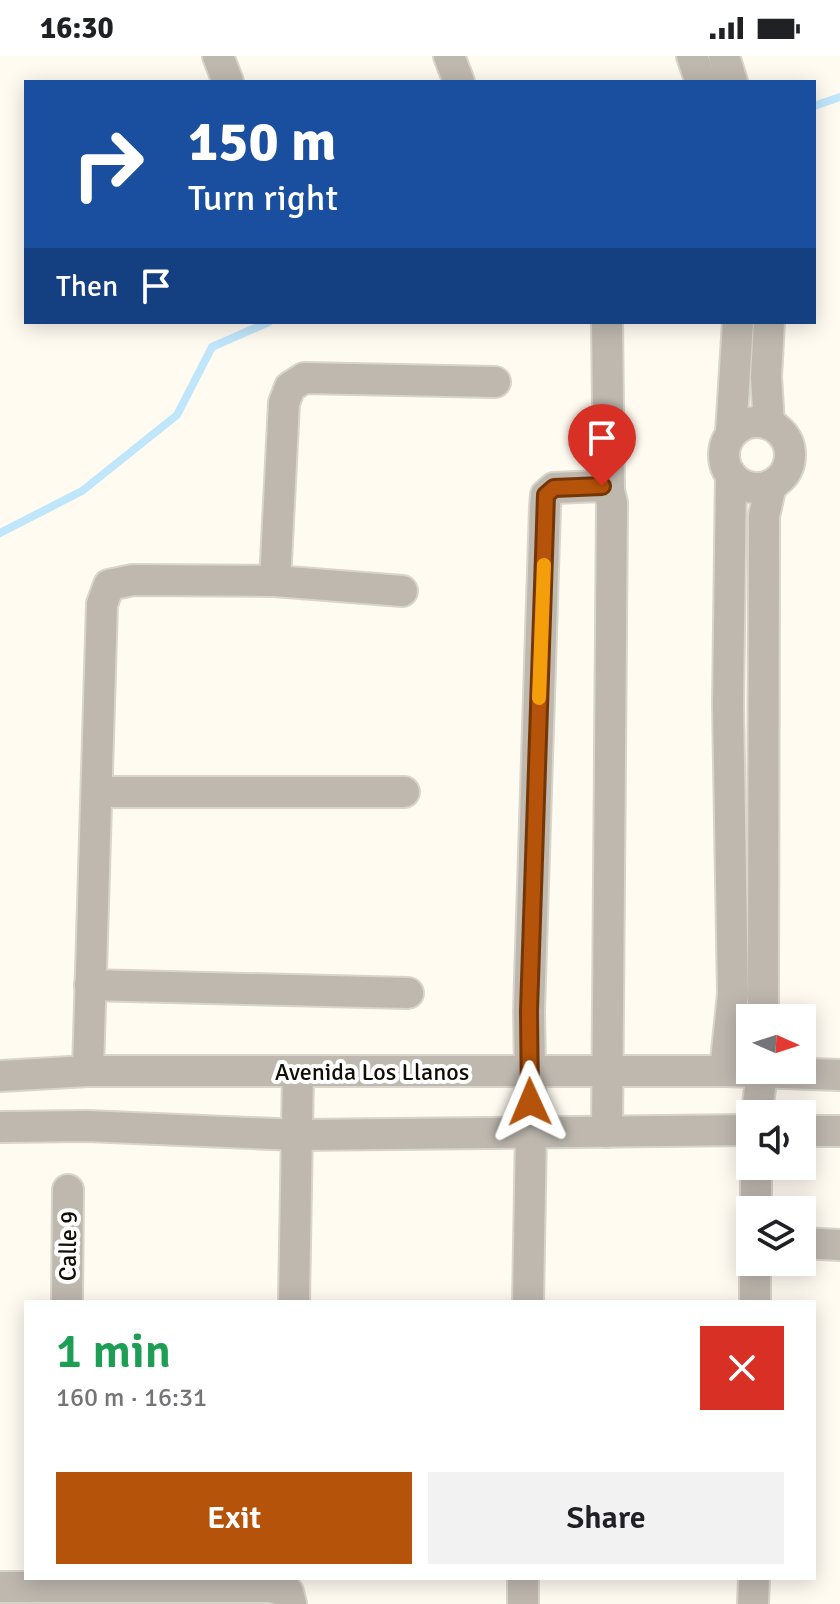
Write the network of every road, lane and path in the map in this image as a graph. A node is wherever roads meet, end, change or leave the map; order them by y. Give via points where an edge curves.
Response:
1 (218, 56) edge
2 (449, 56) edge
3 (692, 56) edge
4 (724, 56) edge
5 (227, 80) edge
6 (458, 80) edge
7 (700, 80) edge
8 (731, 80) edge
9 (607, 324) edge
10 (738, 324) edge
11 (769, 324) edge
12 (495, 382) dead end
13 (769, 424) junction
14 (731, 433) junction
15 (731, 475) junction
16 (771, 485) junction
17 (609, 491) junction
18 (275, 581) junction
19 (402, 591) dead end
20 (97, 792) junction
21 (404, 792) dead end
22 (90, 985) junction
23 (408, 993) dead end
24 (763, 1004) edge
25 (88, 1071) junction
26 (725, 1071) junction
27 (736, 1071) edge
28 (298, 1072) junction
29 (529, 1072) junction
30 (606, 1072) junction
31 (816, 1074) edge
32 (840, 1075) edge
33 (0, 1076) edge
34 (0, 1127) edge
35 (736, 1130) edge
36 (816, 1131) edge
37 (840, 1131) edge
38 (531, 1132) junction
39 (607, 1132) junction
40 (298, 1135) junction
41 (68, 1190) dead end
42 (816, 1244) edge
43 (840, 1245) edge
44 (755, 1276) edge
45 (67, 1300) edge
46 (294, 1300) edge
47 (528, 1300) edge
48 (755, 1300) edge
49 (523, 1580) edge
50 (754, 1580) edge
51 (0, 1587) edge
52 (62, 1590) edge
53 (289, 1598) edge
54 (523, 1604) edge
55 (753, 1604) edge

1 - 5 street
2 - 6 street
3 - 7 street
4 - 8 street
9 - 17 street
10 - 14 street
11 - 13 street
12 - 18 street via 304,378 290,387 284,403
13 - 14 street via 749,422
13 - 16 street via 789,448 786,470
14 - 15 street via 723,454
15 - 16 street via 749,487
15 - 26 street via 733,994
16 - 24 street via 764,516
17 - 29 street via 602,486 554,488 546,495
17 - 30 street
18 - 19 street
18 - 20 street via 133,580 109,585 102,604
20 - 21 street
20 - 22 street
22 - 23 street
22 - 25 street
25 - 28 street, Avenida Los Llanos
25 - 33 street, Avenida Los Llanos
26 - 27 street, Avenida Los Llanos
26 - 30 street, Avenida Los Llanos
28 - 29 street, Avenida Los Llanos
28 - 40 street
29 - 30 street, Avenida Los Llanos
29 - 38 street
30 - 39 street
31 - 32 street, Avenida Los Llanos
34 - 40 street
35 - 39 street
36 - 37 street
38 - 39 street
38 - 40 street
38 - 47 street
40 - 46 street
41 - 45 street, Calle 9
42 - 43 street
44 - 48 street
49 - 54 street
50 - 55 street
51 - 52 street
52 - 53 street via 271,1587

